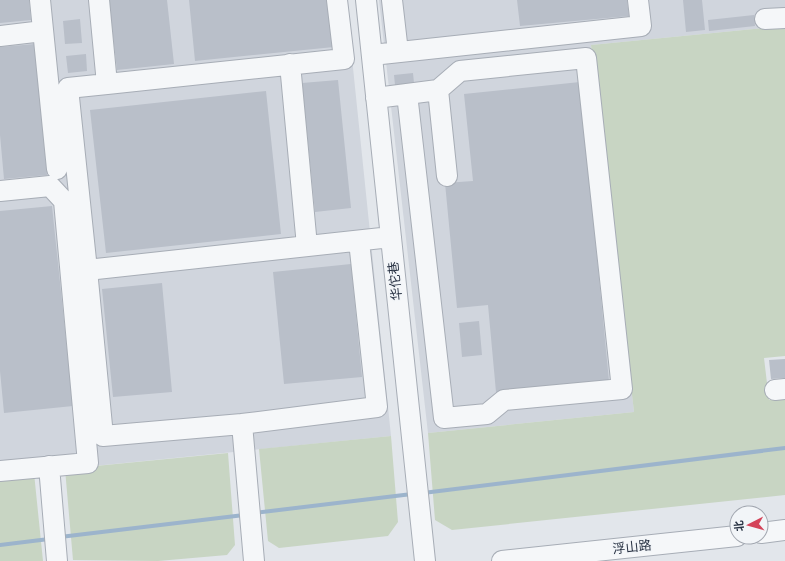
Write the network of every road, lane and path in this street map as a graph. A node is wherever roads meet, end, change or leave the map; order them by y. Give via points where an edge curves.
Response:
1 (40, 0) edge
2 (99, 0) edge
3 (338, 0) edge
4 (366, 0) edge
5 (392, 0) edge
6 (638, 0) edge
7 (785, 18) edge
8 (765, 20) dead end
9 (43, 32) junction
10 (0, 36) edge
11 (398, 52) junction
12 (372, 55) junction
13 (290, 64) junction
14 (107, 84) junction
15 (438, 90) junction
16 (407, 94) junction
17 (376, 98) junction
18 (57, 168) dead end
19 (447, 176) dead end
20 (0, 191) edge
21 (390, 237) junction
22 (359, 241) junction
23 (307, 246) junction
24 (88, 270) junction
25 (242, 424) junction
26 (49, 466) junction
27 (0, 471) edge
28 (785, 530) edge
29 (769, 532) edge
30 (729, 538) edge
31 (667, 552) edge
32 (58, 561) edge
33 (254, 561) edge
34 (425, 561) edge
35 (502, 561) edge

1 - 9 street
2 - 14 street
3 - 13 street via 344,59
4 - 12 street, 华佗巷
5 - 11 street
6 - 11 street via 641,26
7 - 8 street
9 - 10 street
9 - 18 street
11 - 12 street
12 - 17 street, 华佗巷
13 - 14 street
13 - 23 street
14 - 24 street via 68,88
15 - 16 street
15 - 16 street via 460,71 586,58 622,389 504,400 487,414 444,418
15 - 19 street
16 - 17 street
17 - 21 street, 华佗巷
20 - 26 street via 50,186 64,200 88,463
21 - 22 street
21 - 34 street, 华佗巷
22 - 23 street
22 - 25 street via 377,407
23 - 24 street
24 - 25 street via 103,436
25 - 33 street
26 - 27 street
26 - 32 street
28 - 29 street
30 - 31 street, 浮山路
31 - 35 street, 浮山路

